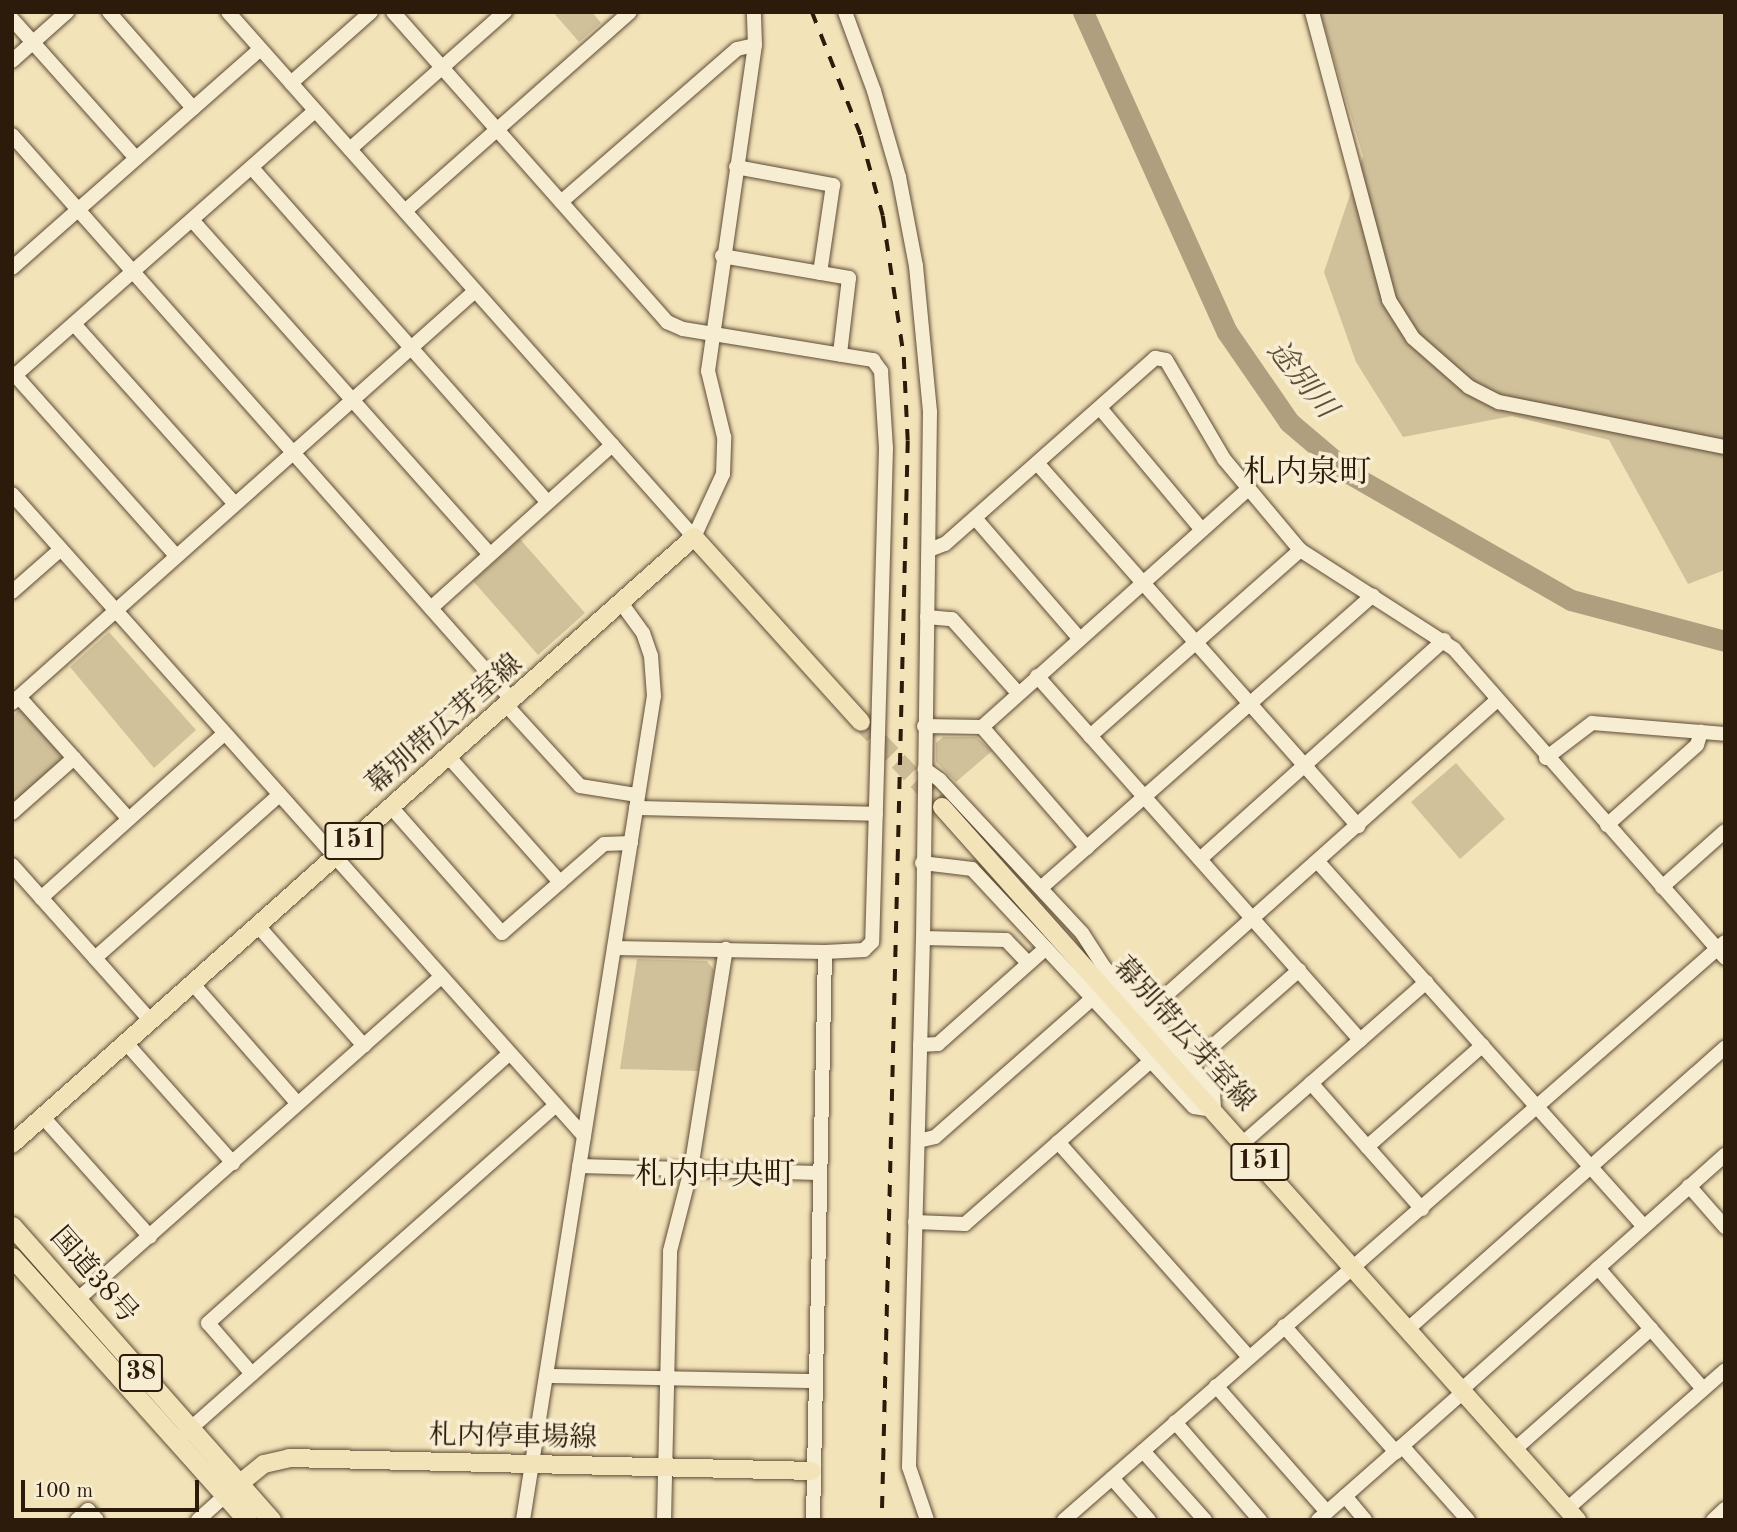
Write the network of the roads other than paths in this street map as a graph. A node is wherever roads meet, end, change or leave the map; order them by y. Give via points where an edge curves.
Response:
1 (67, 12) edge
2 (109, 12) edge
3 (371, 12) edge
4 (393, 12) edge
5 (505, 12) edge
6 (631, 12) edge
7 (754, 12) edge
8 (845, 12) edge
9 (1312, 12) edge
10 (235, 15) edge
11 (12, 19) edge
12 (33, 42) junction
13 (755, 45) junction
14 (260, 49) junction
15 (12, 61) edge
16 (442, 69) junction
17 (291, 83) junction
18 (193, 108) junction
19 (316, 111) junction
20 (498, 131) junction
21 (12, 135) edge
22 (350, 149) junction
23 (136, 158) junction
24 (736, 167) junction
25 (252, 168) junction
26 (561, 202) junction
27 (79, 209) junction
28 (405, 211) junction
29 (192, 220) junction
30 (722, 256) junction
31 (15, 261) edge
32 (133, 272) junction
33 (820, 273) junction
34 (475, 291) junction
35 (74, 324) junction
36 (710, 334) junction
37 (411, 348) junction
38 (840, 354) junction
39 (14, 376) edge
40 (352, 401) junction
41 (1100, 408) junction
42 (612, 445) junction
43 (1725, 447) edge
44 (293, 453) junction
45 (1037, 463) junction
46 (1247, 490) junction
47 (12, 494) edge
48 (548, 502) junction
49 (235, 504) junction
50 (975, 518) junction
51 (1202, 530) junction
52 (694, 537) junction
53 (60, 550) junction
54 (929, 550) junction
55 (1300, 550) junction
56 (490, 555) junction
57 (176, 556) junction
58 (1143, 583) junction
59 (12, 592) edge
60 (1373, 595) junction
61 (622, 604) junction
62 (431, 608) junction
63 (115, 611) junction
64 (927, 617) junction
65 (1079, 638) junction
66 (1444, 640) junction
67 (1197, 643) junction
68 (1037, 676) junction
69 (1018, 693) junction
70 (16, 700) edge
71 (1497, 700) junction
72 (510, 703) junction
73 (1250, 705) junction
74 (861, 722) tunnel mouth
75 (924, 726) junction
76 (982, 727) junction
77 (1701, 732) junction
78 (224, 734) junction
79 (1725, 734) edge
80 (1090, 736) junction
81 (449, 756) junction
82 (74, 758) junction
83 (1546, 758) junction
84 (1305, 767) junction
85 (924, 769) junction
86 (279, 795) junction
87 (1145, 797) junction
88 (636, 802) junction
89 (391, 807) junction
90 (942, 807) tunnel mouth
91 (12, 813) edge
92 (876, 814) junction
93 (129, 819) junction
94 (1607, 825) junction
95 (1358, 826) junction
96 (1725, 831) edge
97 (631, 843) junction
98 (1087, 848) junction
99 (334, 858) junction
100 (1200, 859) junction
101 (1318, 862) junction
102 (922, 863) junction
103 (12, 866) edge
104 (560, 882) junction
105 (1042, 887) junction
106 (1662, 887) junction
107 (41, 898) junction
108 (1252, 918) junction
109 (258, 926) junction
110 (923, 938) junction
111 (614, 948) junction
112 (726, 949) junction
113 (1045, 949) junction
114 (1722, 950) edge
115 (825, 952) junction
116 (94, 958) junction
117 (1028, 963) junction
118 (1299, 970) junction
119 (440, 978) junction
120 (1426, 982) junction
121 (193, 984) junction
122 (1095, 996) junction
123 (1146, 1013) junction
124 (150, 1021) junction
125 (1360, 1041) junction
126 (126, 1043) junction
127 (920, 1045) junction
128 (1483, 1045) junction
129 (364, 1046) junction
130 (1725, 1048) edge
131 (508, 1055) junction
132 (1152, 1060) junction
133 (1192, 1065) junction
134 (1311, 1083) junction
135 (298, 1104) junction
136 (555, 1107) junction
137 (1538, 1107) junction
138 (1214, 1110) junction
139 (42, 1116) junction
140 (584, 1136) junction
141 (918, 1141) junction
142 (1058, 1142) junction
143 (12, 1143) edge
144 (1243, 1143) junction
145 (1367, 1147) junction
146 (1725, 1155) edge
147 (233, 1163) junction
148 (579, 1166) junction
149 (1591, 1168) junction
150 (691, 1169) junction
151 (819, 1173) junction
152 (1689, 1186) junction
153 (1422, 1209) junction
154 (915, 1222) junction
155 (12, 1226) edge
156 (1644, 1227) junction
157 (1725, 1227) edge
158 (150, 1237) junction
159 (12, 1257) edge
160 (1598, 1268) junction
161 (1354, 1269) junction
162 (78, 1300) junction
163 (1284, 1326) junction
164 (1408, 1329) junction
165 (1651, 1329) junction
166 (1249, 1357) junction
167 (1725, 1370) edge
168 (252, 1374) junction
169 (547, 1376) junction
170 (667, 1377) junction
171 (814, 1381) junction
172 (1216, 1386) junction
173 (1703, 1389) junction
174 (1461, 1392) junction
175 (1175, 1422) junction
176 (183, 1435) junction
177 (1399, 1449) junction
178 (1514, 1450) junction
179 (1143, 1451) junction
180 (532, 1465) junction
181 (666, 1468) junction
182 (812, 1471) junction
183 (1112, 1478) junction
184 (232, 1489) junction
185 (1345, 1496) junction
186 (1078, 1507) junction
187 (1725, 1509) edge
188 (1323, 1516) edge
189 (1572, 1516) edge
190 (77, 1520) edge
191 (97, 1520) edge
192 (198, 1520) edge
193 (247, 1520) edge
194 (271, 1520) edge
195 (523, 1520) edge
196 (664, 1520) edge
197 (814, 1520) edge
198 (927, 1520) edge
199 (1064, 1520) edge
200 (1090, 1520) edge
201 (1149, 1520) edge
202 (1205, 1520) edge
203 (1260, 1520) edge
204 (1365, 1520) edge
205 (1468, 1520) edge
206 (1713, 1520) edge

1 - 12 street
2 - 18 street
3 - 17 street
4 - 16 street
5 - 16 street
6 - 20 street
7 - 13 street
8 - 54 street via 899,177 916,266 930,412
9 - 43 street via 1389,300 1413,338 1469,387 1499,402
10 - 14 street
11 - 12 street
12 - 15 street
12 - 23 street
13 - 24 street
13 - 26 street via 737,49
14 - 17 street
14 - 18 street
16 - 20 street
16 - 22 street
17 - 19 street
18 - 23 street
19 - 22 street
19 - 25 street
20 - 26 street
20 - 28 street
21 - 27 street
22 - 28 street
23 - 27 street
24 - 30 street
24 - 33 street via 833,185
25 - 29 street
25 - 37 street
26 - 36 street via 667,322
27 - 31 street
27 - 32 street
28 - 34 street
29 - 32 street
29 - 40 street
30 - 33 street
30 - 36 street
32 - 35 street
32 - 44 street
33 - 38 street via 849,278
34 - 37 street
34 - 42 street
35 - 39 street
35 - 49 street
36 - 38 street
36 - 52 street via 708,384 724,437 723,474
37 - 40 street
37 - 48 street
38 - 92 street via 873,360 881,371 886,449
39 - 57 street
40 - 44 street
40 - 56 street
41 - 45 street
41 - 46 street via 1155,358 1166,360
41 - 51 street
42 - 48 street
42 - 52 street
44 - 49 street
44 - 62 street
45 - 50 street
45 - 58 street
46 - 51 street
46 - 55 street
47 - 53 street
48 - 56 street
49 - 57 street
50 - 54 street via 945,544
50 - 65 street
51 - 58 street
52 - 61 main road, 幕別帯広芽室線 / 151
52 - 74 main road
53 - 59 street
53 - 63 street
54 - 64 street
55 - 60 street
55 - 67 street
56 - 62 street
57 - 63 street
58 - 65 street
58 - 67 street
60 - 66 street
60 - 73 street
61 - 72 main road, 幕別帯広芽室線 / 151
61 - 88 street via 643,633 654,675
62 - 72 street
63 - 70 street
63 - 78 street
64 - 69 street via 952,619
64 - 75 street
65 - 68 street
66 - 71 street
66 - 84 street
67 - 73 street
67 - 80 street
68 - 69 street
68 - 80 street
69 - 76 street
70 - 82 street
71 - 83 street
71 - 95 street
72 - 81 main road, 幕別帯広芽室線 / 151
72 - 88 street via 580,786
73 - 84 street
73 - 87 street
75 - 76 street
75 - 85 street
76 - 98 street
77 - 79 street
77 - 83 street via 1592,723
77 - 94 street via 1697,745
78 - 86 street
78 - 93 street
80 - 87 street
81 - 89 main road, 幕別帯広芽室線 / 151
81 - 104 street
82 - 91 street
82 - 93 street
83 - 94 street
84 - 95 street
84 - 100 street
85 - 102 street
85 - 105 street via 940,780
86 - 99 street
86 - 116 street
87 - 98 street
87 - 100 street
88 - 92 street
88 - 97 street
89 - 99 main road, 幕別帯広芽室線 / 151
89 - 104 street via 502,933
90 - 138 main road, 幕別帯広芽室線 / 151
92 - 115 street via 873,942 864,950
93 - 107 street
94 - 106 street
95 - 101 street
96 - 106 street
97 - 104 street via 604,844
97 - 111 street
98 - 105 street
99 - 109 main road, 幕別帯広芽室線 / 151
99 - 119 street
100 - 108 street
101 - 108 street
101 - 120 street
102 - 110 street
102 - 113 street via 972,869
103 - 107 street
105 - 123 street
106 - 114 street
107 - 116 street
108 - 118 street
108 - 123 street
109 - 121 main road, 幕別帯広芽室線 / 151
109 - 129 street
110 - 117 street via 1006,940
110 - 127 street
111 - 112 street
111 - 140 street
112 - 115 street
112 - 150 street
113 - 117 street
113 - 122 street
114 - 137 street
115 - 151 street
116 - 124 street
117 - 127 street via 938,1044
118 - 125 street
118 - 133 street
119 - 129 street
119 - 131 street
120 - 125 street
120 - 128 street
121 - 124 main road, 幕別帯広芽室線 / 151
121 - 135 street
122 - 132 street
122 - 141 street via 935,1137
123 - 133 street
124 - 126 main road, 幕別帯広芽室線 / 151
125 - 134 street
126 - 139 main road, 幕別帯広芽室線 / 151
126 - 147 street
127 - 141 street
128 - 137 street
128 - 145 street
129 - 135 street
130 - 149 street
131 - 136 street
131 - 168 street via 208,1323
132 - 138 street via 1194,1107
132 - 142 street
133 - 138 street via 1213,1091
134 - 144 street
134 - 145 street
135 - 147 street
136 - 140 street
136 - 168 street
137 - 149 street
137 - 153 street
138 - 144 main road, 幕別帯広芽室線 / 151
139 - 143 main road, 幕別帯広芽室線 / 151
139 - 158 street
140 - 148 street
141 - 154 street
142 - 154 street via 965,1224
142 - 166 street
144 - 161 main road, 幕別帯広芽室線 / 151
145 - 153 street
146 - 152 street
147 - 158 street
148 - 150 street
148 - 169 street
149 - 156 street
149 - 164 street
150 - 151 street
150 - 170 street via 670,1251
151 - 171 street
152 - 156 street
152 - 157 street
153 - 161 street
154 - 198 street via 909,1467
155 - 162 highway, 国道38号 / 38
156 - 160 street
158 - 162 street
159 - 176 highway, 国道38号 / 38
160 - 165 street
160 - 174 street
161 - 163 street
161 - 164 main road, 幕別帯広芽室線 / 151
162 - 176 highway, 国道38号 / 38
163 - 166 street
163 - 177 street
164 - 174 main road, 幕別帯広芽室線 / 151
165 - 173 street
165 - 178 street
166 - 172 street
167 - 173 street
168 - 176 street
169 - 170 street
169 - 180 street
170 - 171 street
170 - 181 street
171 - 182 street
172 - 175 street
172 - 188 street
173 - 189 street
174 - 177 street
174 - 178 main road, 幕別帯広芽室線 / 151
175 - 179 street
175 - 203 street
176 - 184 highway, 国道38号 / 38
177 - 185 street
177 - 205 street
178 - 189 main road, 幕別帯広芽室線 / 151
179 - 183 street
179 - 202 street
180 - 181 main road, 札内停車場線
180 - 184 main road, 札内停車場線 via 289,1458 264,1464
180 - 195 street
181 - 182 main road, 札内停車場線
181 - 196 street
182 - 197 street
183 - 186 street
183 - 201 street
184 - 192 street
184 - 193 highway, 国道38号 / 38
184 - 194 highway, 国道38号 / 38
185 - 188 street
185 - 204 street
186 - 199 street
186 - 200 street
187 - 206 street
190 - 191 street via 88,1510

